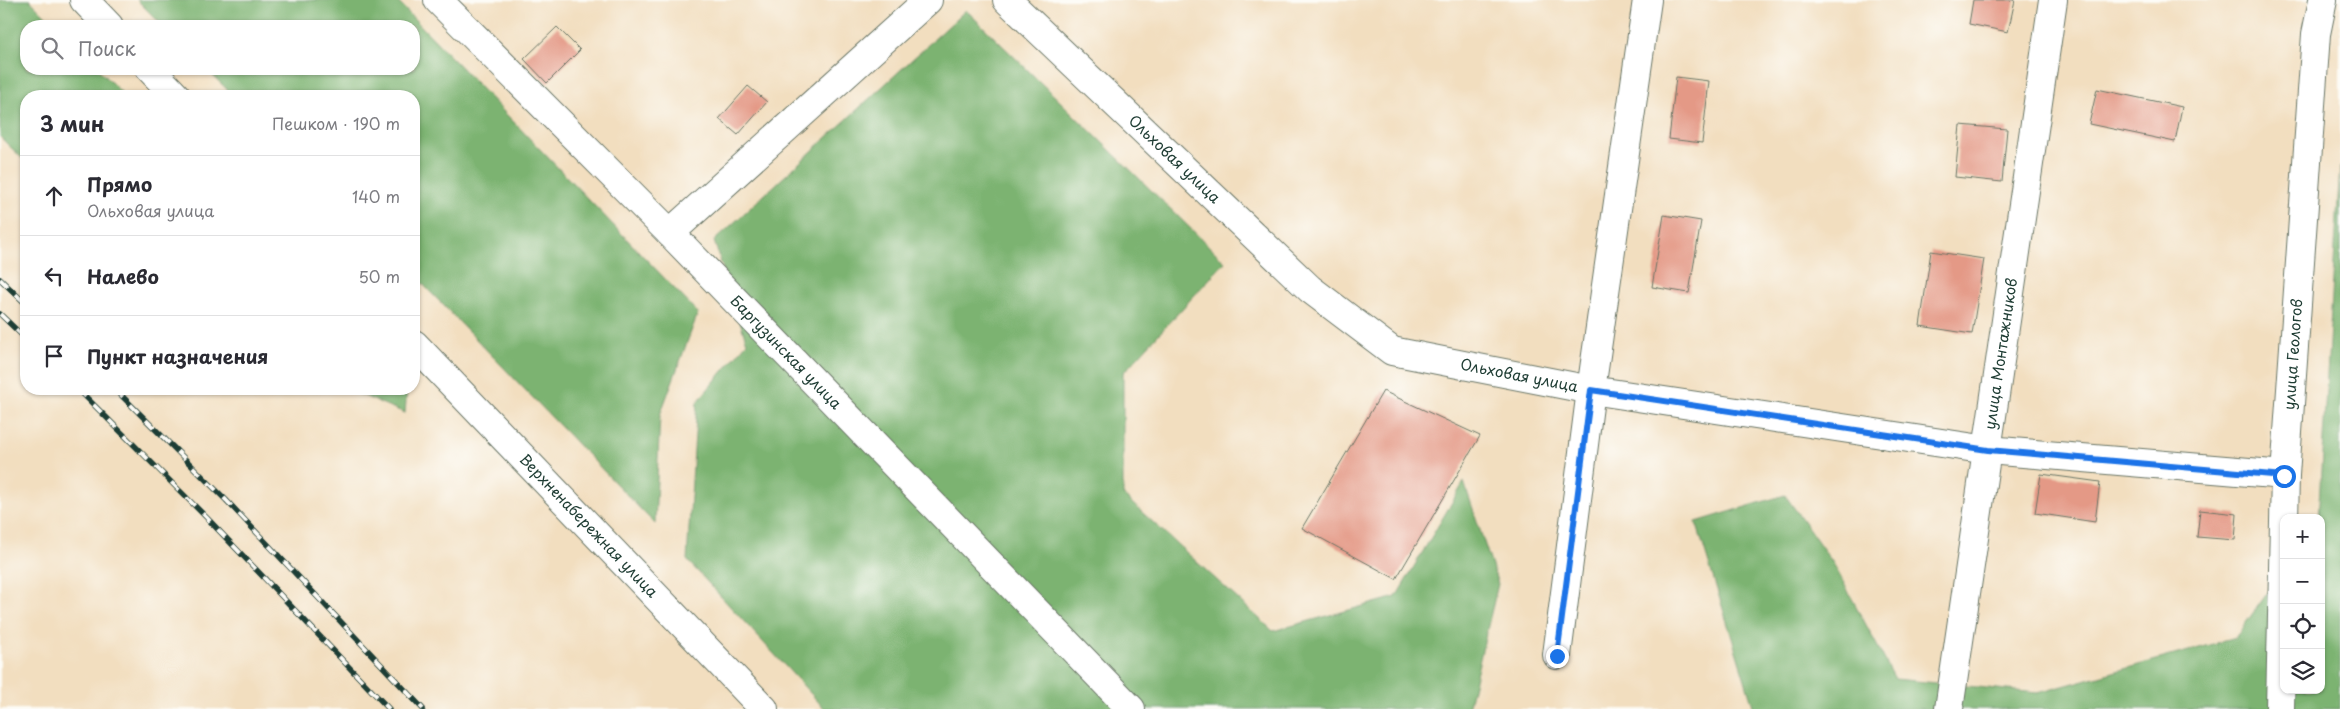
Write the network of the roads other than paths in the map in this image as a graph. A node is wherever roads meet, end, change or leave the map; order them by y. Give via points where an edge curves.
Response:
1 (84, 0) edge
2 (438, 0) edge
3 (928, 0) edge
4 (1007, 0) edge
5 (1647, 0) edge
6 (2054, 0) edge
7 (2323, 0) edge
8 (103, 20) edge
9 (156, 75) edge
10 (170, 90) edge
11 (670, 233) junction
12 (420, 350) edge
13 (1591, 390) junction
14 (1988, 450) junction
15 (2284, 476) junction
16 (1557, 656) dead end
17 (764, 709) edge
18 (1131, 709) edge
19 (1949, 709) edge
20 (2280, 709) edge

1 - 8 street
2 - 11 street, Баргузинская улица
3 - 11 street
4 - 13 street, Ольховая улица via 1310,289 1392,350
5 - 13 street
6 - 14 street, улица Монтажников
7 - 15 street, улица Геологов via 2316,34
9 - 10 street
11 - 18 street, Баргузинская улица
12 - 17 street, Верхненабережная улица
13 - 14 street, Ольховая улица
13 - 16 street
14 - 15 street, Ольховая улица
14 - 19 street, улица Монтажников
15 - 20 street, улица Геологов

